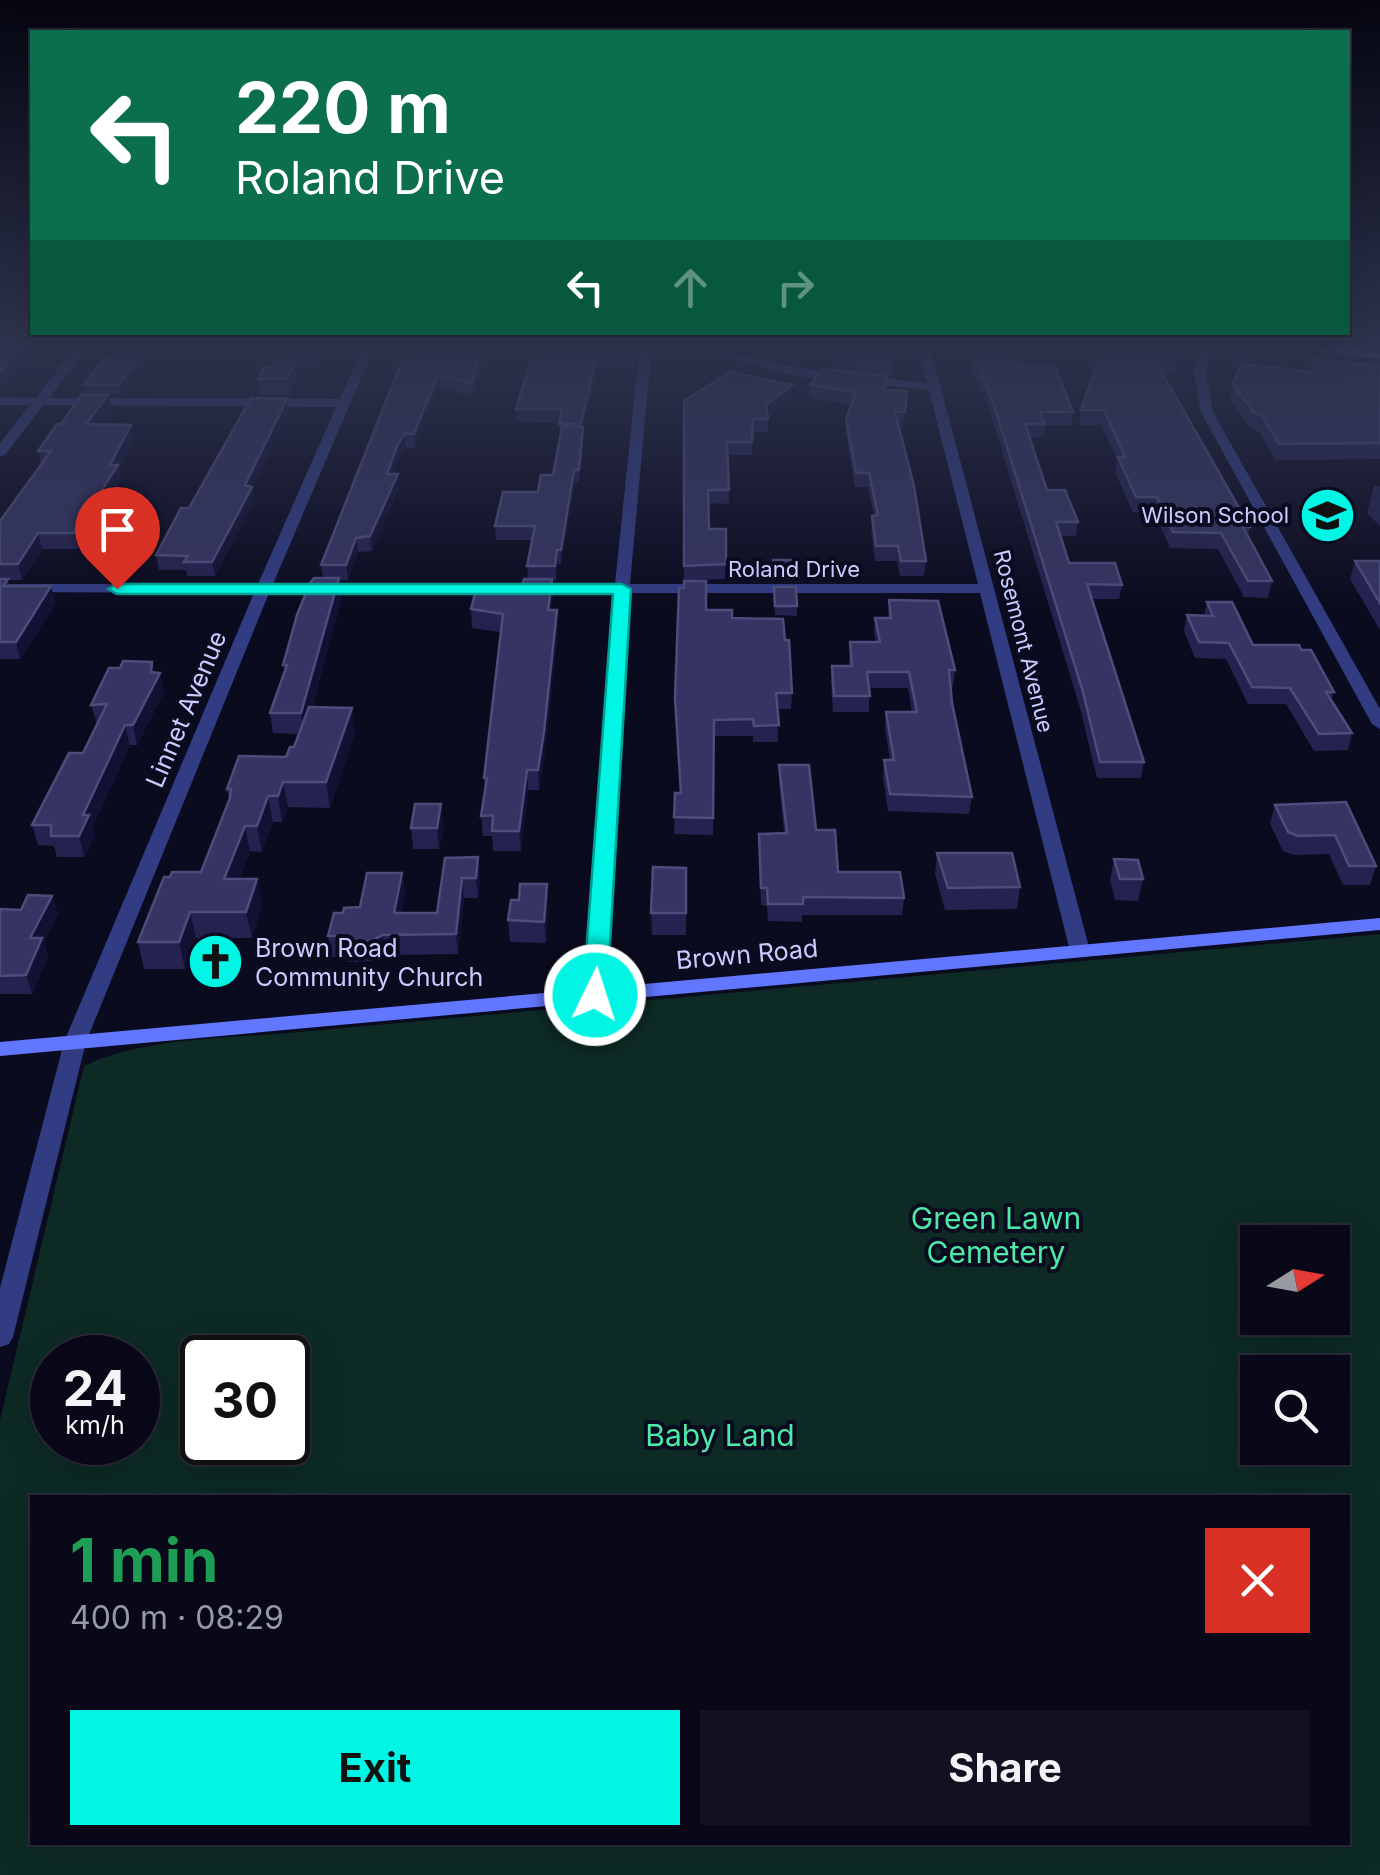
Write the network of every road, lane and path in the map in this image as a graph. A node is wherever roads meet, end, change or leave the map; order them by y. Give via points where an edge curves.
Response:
1 (16, 430) edge
2 (333, 430) edge
3 (637, 430) edge
4 (946, 430) edge
5 (1217, 430) edge
6 (0, 452) edge
7 (0, 588) edge
8 (622, 589) junction
9 (988, 589) junction
10 (264, 590) junction
11 (1380, 724) edge
12 (1380, 924) edge
13 (1080, 951) junction
14 (595, 995) junction
15 (75, 1042) junction
16 (0, 1048) edge
17 (0, 1337) edge

1 - 6 street
2 - 10 street, Linnet Avenue
3 - 8 street
4 - 9 street, Rosemont Avenue
5 - 11 street
7 - 10 street, Roland Drive
8 - 9 street, Roland Drive
8 - 10 street, Roland Drive
8 - 14 street
9 - 13 street, Rosemont Avenue
10 - 15 street, Linnet Avenue
12 - 13 main road, Brown Road
13 - 14 main road, Brown Road
14 - 15 main road, Brown Road
15 - 16 main road, Brown Road
15 - 17 street, Linnet Avenue

